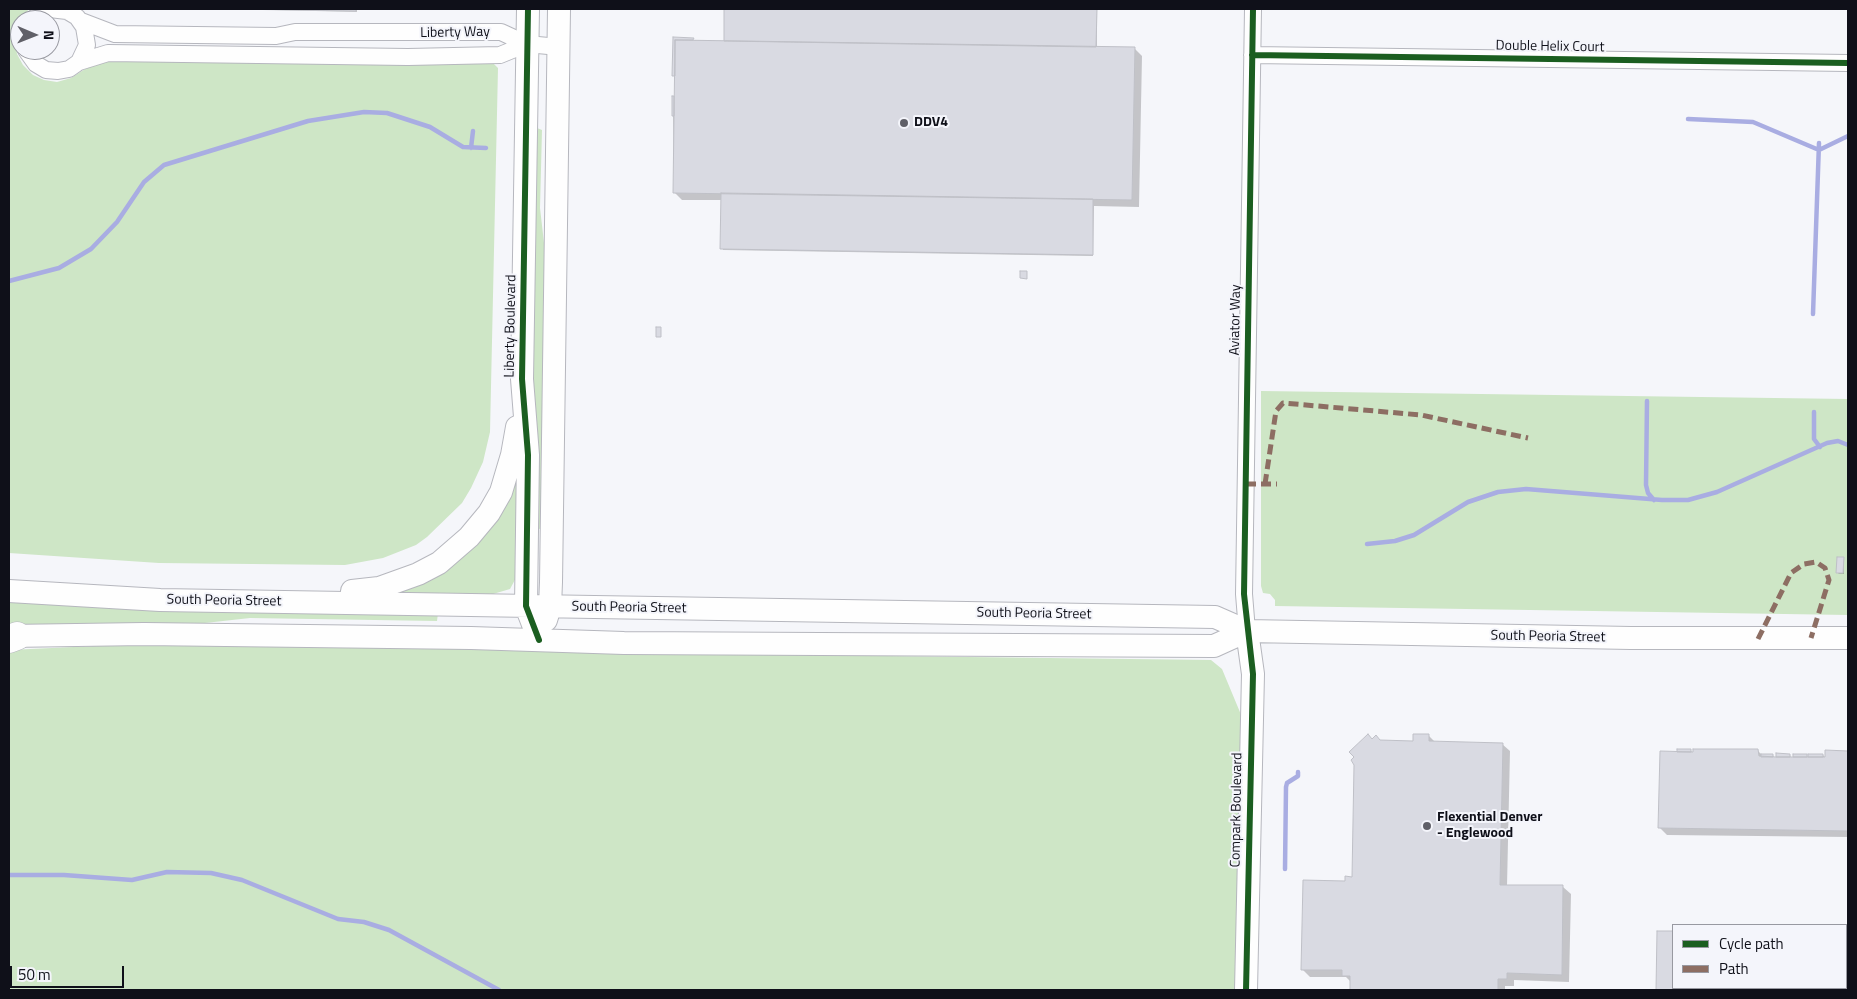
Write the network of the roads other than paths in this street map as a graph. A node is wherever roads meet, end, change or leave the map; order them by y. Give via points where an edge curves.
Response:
1 (528, 9) edge
2 (559, 9) edge
3 (1253, 9) edge
4 (60, 10) edge
5 (74, 14) edge
6 (527, 44) junction
7 (559, 46) junction
8 (1252, 55) junction
9 (33, 60) edge
10 (79, 62) junction
11 (1848, 64) edge
12 (522, 379) junction
13 (9, 591) edge
14 (291, 602) junction
15 (526, 606) junction
16 (550, 607) junction
17 (1247, 631) junction
18 (11, 637) edge
19 (1848, 638) edge
20 (539, 640) junction
21 (1246, 990) edge

1 - 6 main road, Liberty Boulevard
2 - 7 main road
3 - 8 street, Aviator Way
4 - 5 street, Liberty Way
5 - 6 street, Liberty Way via 115,34 276,36 295,32 500,32
5 - 10 street via 86,33 87,45
6 - 7 street
6 - 10 street, Liberty Way via 500,55 114,53 99,54
6 - 12 main road, Liberty Boulevard
7 - 16 main road
8 - 11 street, Double Helix Court
8 - 17 street, Aviator Way via 1244,594
9 - 10 street, Liberty Way via 46,70 64,71
12 - 14 main road via 517,394 515,444 504,484 489,513 469,537 439,563 402,581 365,590 320,590
12 - 15 main road, Liberty Boulevard via 528,455
13 - 14 main road, South Peoria Street via 160,600
14 - 15 main road, South Peoria Street
15 - 16 main road, South Peoria Street
15 - 20 main road, Liberty Boulevard
16 - 17 main road, South Peoria Street via 1215,617
16 - 20 main road
17 - 19 main road, South Peoria Street via 1631,638
17 - 20 main road, South Peoria Street via 1214,646 693,644
17 - 21 main road, Compark Boulevard via 1253,674
18 - 20 main road, South Peoria Street via 134,634

